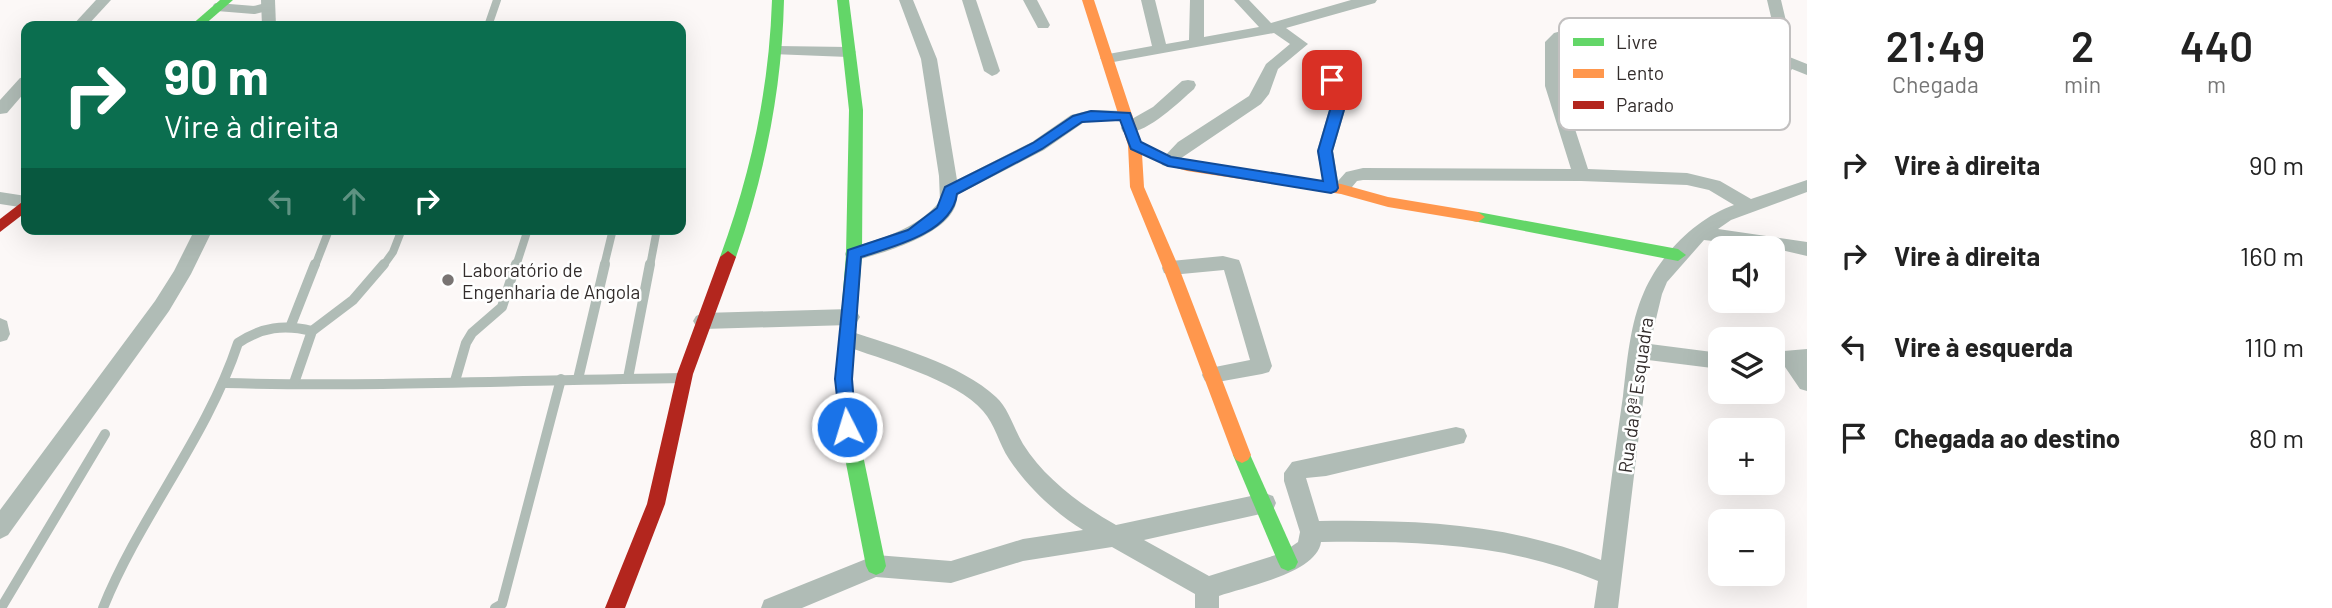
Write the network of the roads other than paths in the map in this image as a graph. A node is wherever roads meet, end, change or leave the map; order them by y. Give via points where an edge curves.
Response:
1 (104, 0) edge
2 (497, 0) edge
3 (778, 0) edge
4 (843, 0) edge
5 (906, 0) edge
6 (968, 0) edge
7 (1030, 0) edge
8 (1088, 0) edge
9 (1148, 0) edge
10 (1197, 0) edge
11 (1242, 0) edge
12 (1264, 0) edge
13 (1370, 0) edge
14 (1774, 0) edge
15 (219, 2) edge
16 (269, 3) edge
17 (1778, 18) edge
18 (84, 21) edge
19 (200, 21) edge
20 (269, 21) edge
21 (490, 21) edge
22 (1043, 25) dead end
23 (1273, 29) junction
24 (1559, 36) edge
25 (1196, 43) junction
26 (1160, 49) junction
27 (777, 51) junction
28 (848, 52) junction
29 (1108, 58) junction
30 (1790, 62) edge
31 (1332, 65) dead end
32 (1807, 70) edge
33 (992, 71) dead end
34 (1188, 85) dead end
35 (21, 87) edge
36 (21, 104) edge
37 (1559, 105) edge
38 (0, 109) edge
39 (1127, 122) junction
40 (1567, 130) edge
41 (1135, 145) junction
42 (1168, 161) junction
43 (1581, 175) junction
44 (1807, 186) edge
45 (1336, 188) junction
46 (950, 191) junction
47 (0, 198) edge
48 (21, 202) edge
49 (1747, 205) junction
50 (21, 208) edge
51 (0, 227) edge
52 (1700, 233) junction
53 (201, 235) edge
54 (327, 235) edge
55 (399, 235) edge
56 (526, 235) edge
57 (612, 235) edge
58 (656, 235) edge
59 (1807, 249) edge
60 (854, 254) junction
61 (1678, 255) junction
62 (1171, 268) junction
63 (703, 321) junction
64 (291, 325) junction
65 (0, 326) edge
66 (849, 328) junction
67 (312, 331) junction
68 (0, 334) edge
69 (1639, 350) junction
70 (1790, 359) edge
71 (1708, 360) edge
72 (1212, 375) junction
73 (628, 377) junction
74 (684, 378) junction
75 (562, 379) junction
76 (578, 379) junction
77 (455, 381) junction
78 (225, 383) junction
79 (294, 383) junction
80 (1807, 383) edge
81 (105, 434) dead end
82 (1455, 436) dead end
83 (1265, 503) junction
84 (0, 528) edge
85 (1311, 532) junction
86 (1113, 536) junction
87 (1288, 562) junction
88 (876, 566) junction
89 (1612, 597) edge
90 (1207, 598) edge
91 (1, 608) edge
92 (103, 608) edge
93 (495, 608) edge
94 (615, 608) edge
95 (773, 608) edge

1 - 18 street
2 - 21 lane
3 - 27 street
4 - 28 street
5 - 46 street via 929,59
6 - 33 street
7 - 22 street
8 - 29 street
9 - 26 street
10 - 25 street
11 - 12 street
11 - 23 street
13 - 23 street
14 - 17 street
15 - 16 lane via 254,10
15 - 19 street
16 - 20 street
23 - 25 street
23 - 42 street via 1300,44 1270,67 1261,94
24 - 37 street via 1553,42 1553,86
25 - 26 street
26 - 29 street
27 - 28 street
27 - 63 street via 758,168
28 - 60 street via 856,110
29 - 39 street
30 - 32 street
31 - 45 street via 1337,110 1325,151
34 - 39 street via 1159,111
35 - 38 street
36 - 38 street
39 - 41 street
39 - 46 street via 1091,116 1077,119 1038,146
40 - 43 street
41 - 42 street
41 - 62 street via 1137,187
42 - 45 street
43 - 45 street via 1363,174
43 - 49 street via 1705,182
44 - 49 street, Rua da 8ª Esquadra
45 - 61 street via 1388,202
46 - 60 street via 942,212 922,229
47 - 48 street
49 - 52 street, Rua da 8ª Esquadra
50 - 51 street
52 - 59 street
52 - 61 street, Rua da 8ª Esquadra
53 - 84 street via 162,306
54 - 64 lane
55 - 67 lane via 382,267 352,300
56 - 77 lane via 502,307 468,339
57 - 76 lane
58 - 73 lane
60 - 66 street
61 - 69 street, Rua da 8ª Esquadra via 1652,294
62 - 72 street
62 - 72 street via 1232,265 1262,366
63 - 66 street
63 - 74 street
64 - 67 lane
64 - 78 lane via 261,329 239,343
65 - 68 street
66 - 86 street via 975,391 992,406 1017,453 1048,487 1083,518
66 - 88 street via 845,412
67 - 79 lane
69 - 71 street
69 - 89 street, Rua da 8ª Esquadra
70 - 80 street
72 - 83 street
73 - 74 lane
73 - 76 lane
74 - 94 street via 661,486
75 - 76 lane
75 - 77 lane
75 - 93 lane via 502,604
77 - 79 lane via 344,386
78 - 79 lane
78 - 92 lane via 118,571
81 - 91 lane
82 - 85 street via 1300,469 1295,481
83 - 86 street
83 - 87 street
85 - 87 street via 1309,548
85 - 89 street via 1368,531 1508,542 1588,566
86 - 88 street via 1023,550 951,572
86 - 90 street
87 - 90 street
88 - 95 street

